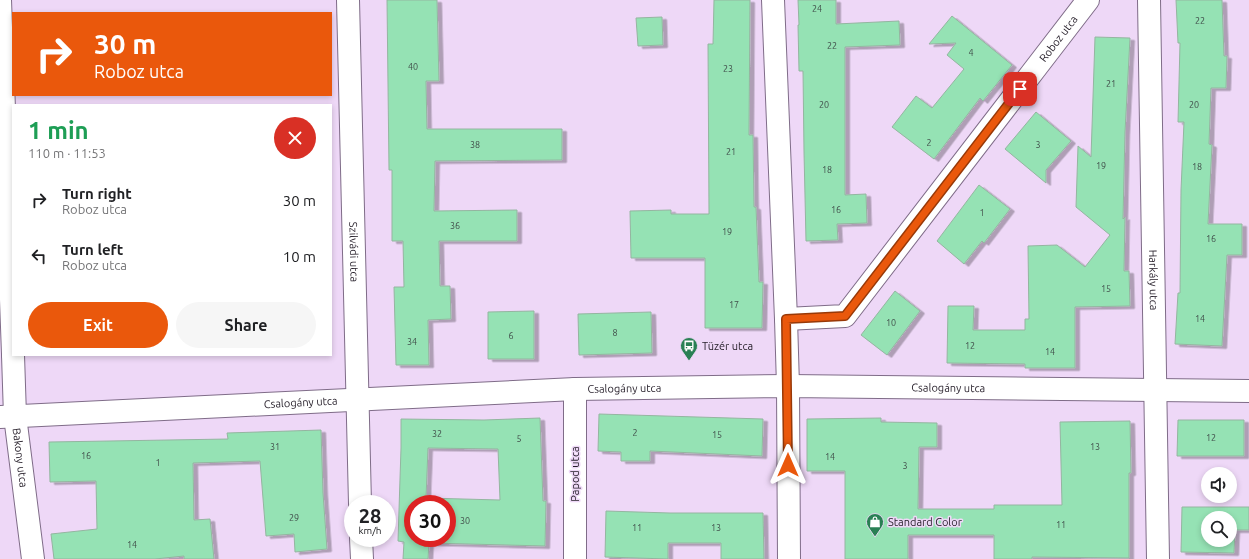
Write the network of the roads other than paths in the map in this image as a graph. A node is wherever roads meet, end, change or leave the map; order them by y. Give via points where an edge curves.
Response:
1 (0, 0) edge
2 (348, 0) edge
3 (773, 0) edge
4 (1088, 0) edge
5 (1149, 0) edge
6 (786, 319) junction
7 (12, 327) edge
8 (13, 356) edge
9 (788, 386) junction
10 (575, 389) junction
11 (1155, 391) junction
12 (1249, 391) edge
13 (358, 399) junction
14 (8, 417) edge
15 (360, 495) edge
16 (361, 547) edge
17 (33, 559) edge
18 (362, 559) edge
19 (575, 559) edge
20 (789, 559) edge
21 (1158, 559) edge

1 - 7 street, Bakony utca
2 - 13 street, Szilvádi utca
3 - 6 street
4 - 6 street, Roboz utca via 845,316
5 - 11 street, Harkály utca
6 - 9 street
8 - 14 street, Bakony utca
9 - 10 street, Csalogány utca
9 - 11 street, Csalogány utca
9 - 20 street
10 - 13 street, Csalogány utca
10 - 19 street, Papod utca
11 - 12 street, Csalogány utca
11 - 21 street, Harkály utca
13 - 14 street, Csalogány utca
13 - 15 street, Szilvádi utca
14 - 17 street, Bakony utca
16 - 18 street

